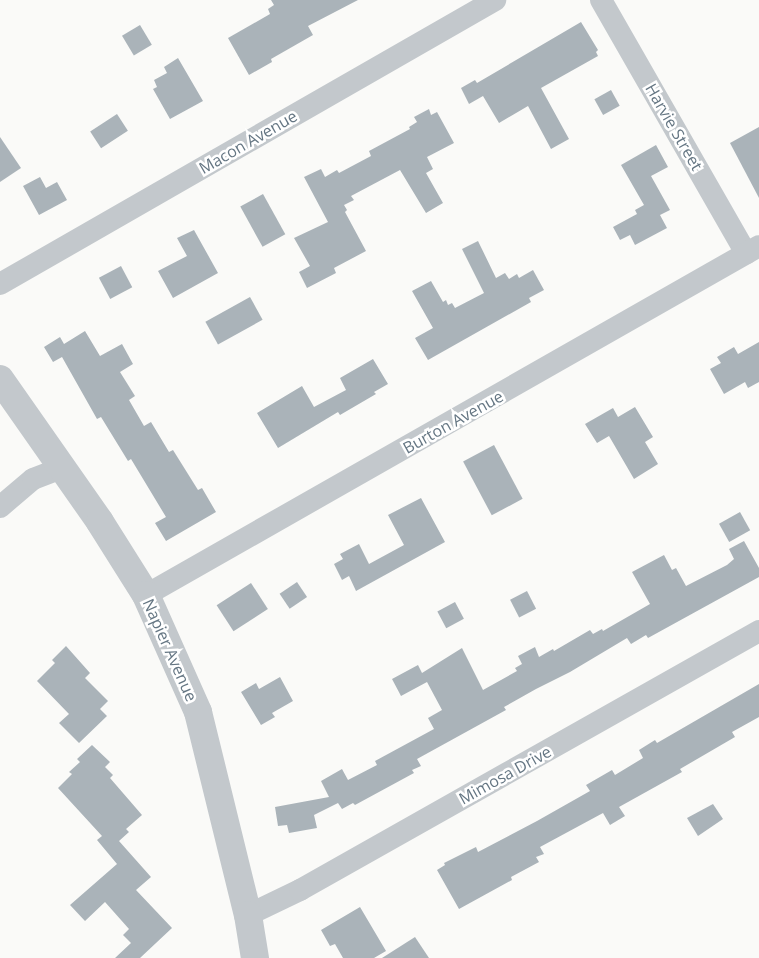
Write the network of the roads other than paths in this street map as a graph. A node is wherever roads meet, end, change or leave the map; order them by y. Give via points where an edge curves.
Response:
1 (495, 0) edge
2 (601, 0) edge
3 (753, 250) edge
4 (0, 284) edge
5 (0, 379) edge
6 (61, 468) junction
7 (0, 507) edge
8 (146, 595) junction
9 (759, 631) edge
10 (248, 915) junction
11 (255, 958) edge

1 - 4 street, Macon Avenue
2 - 3 street, Harvie Street
3 - 8 street, Burton Avenue
5 - 6 street, Napier Avenue
6 - 7 street via 33,479
6 - 8 street, Napier Avenue
8 - 10 street, Napier Avenue via 205,732
9 - 10 street, Mimosa Drive via 300,890
10 - 11 street, Napier Avenue

